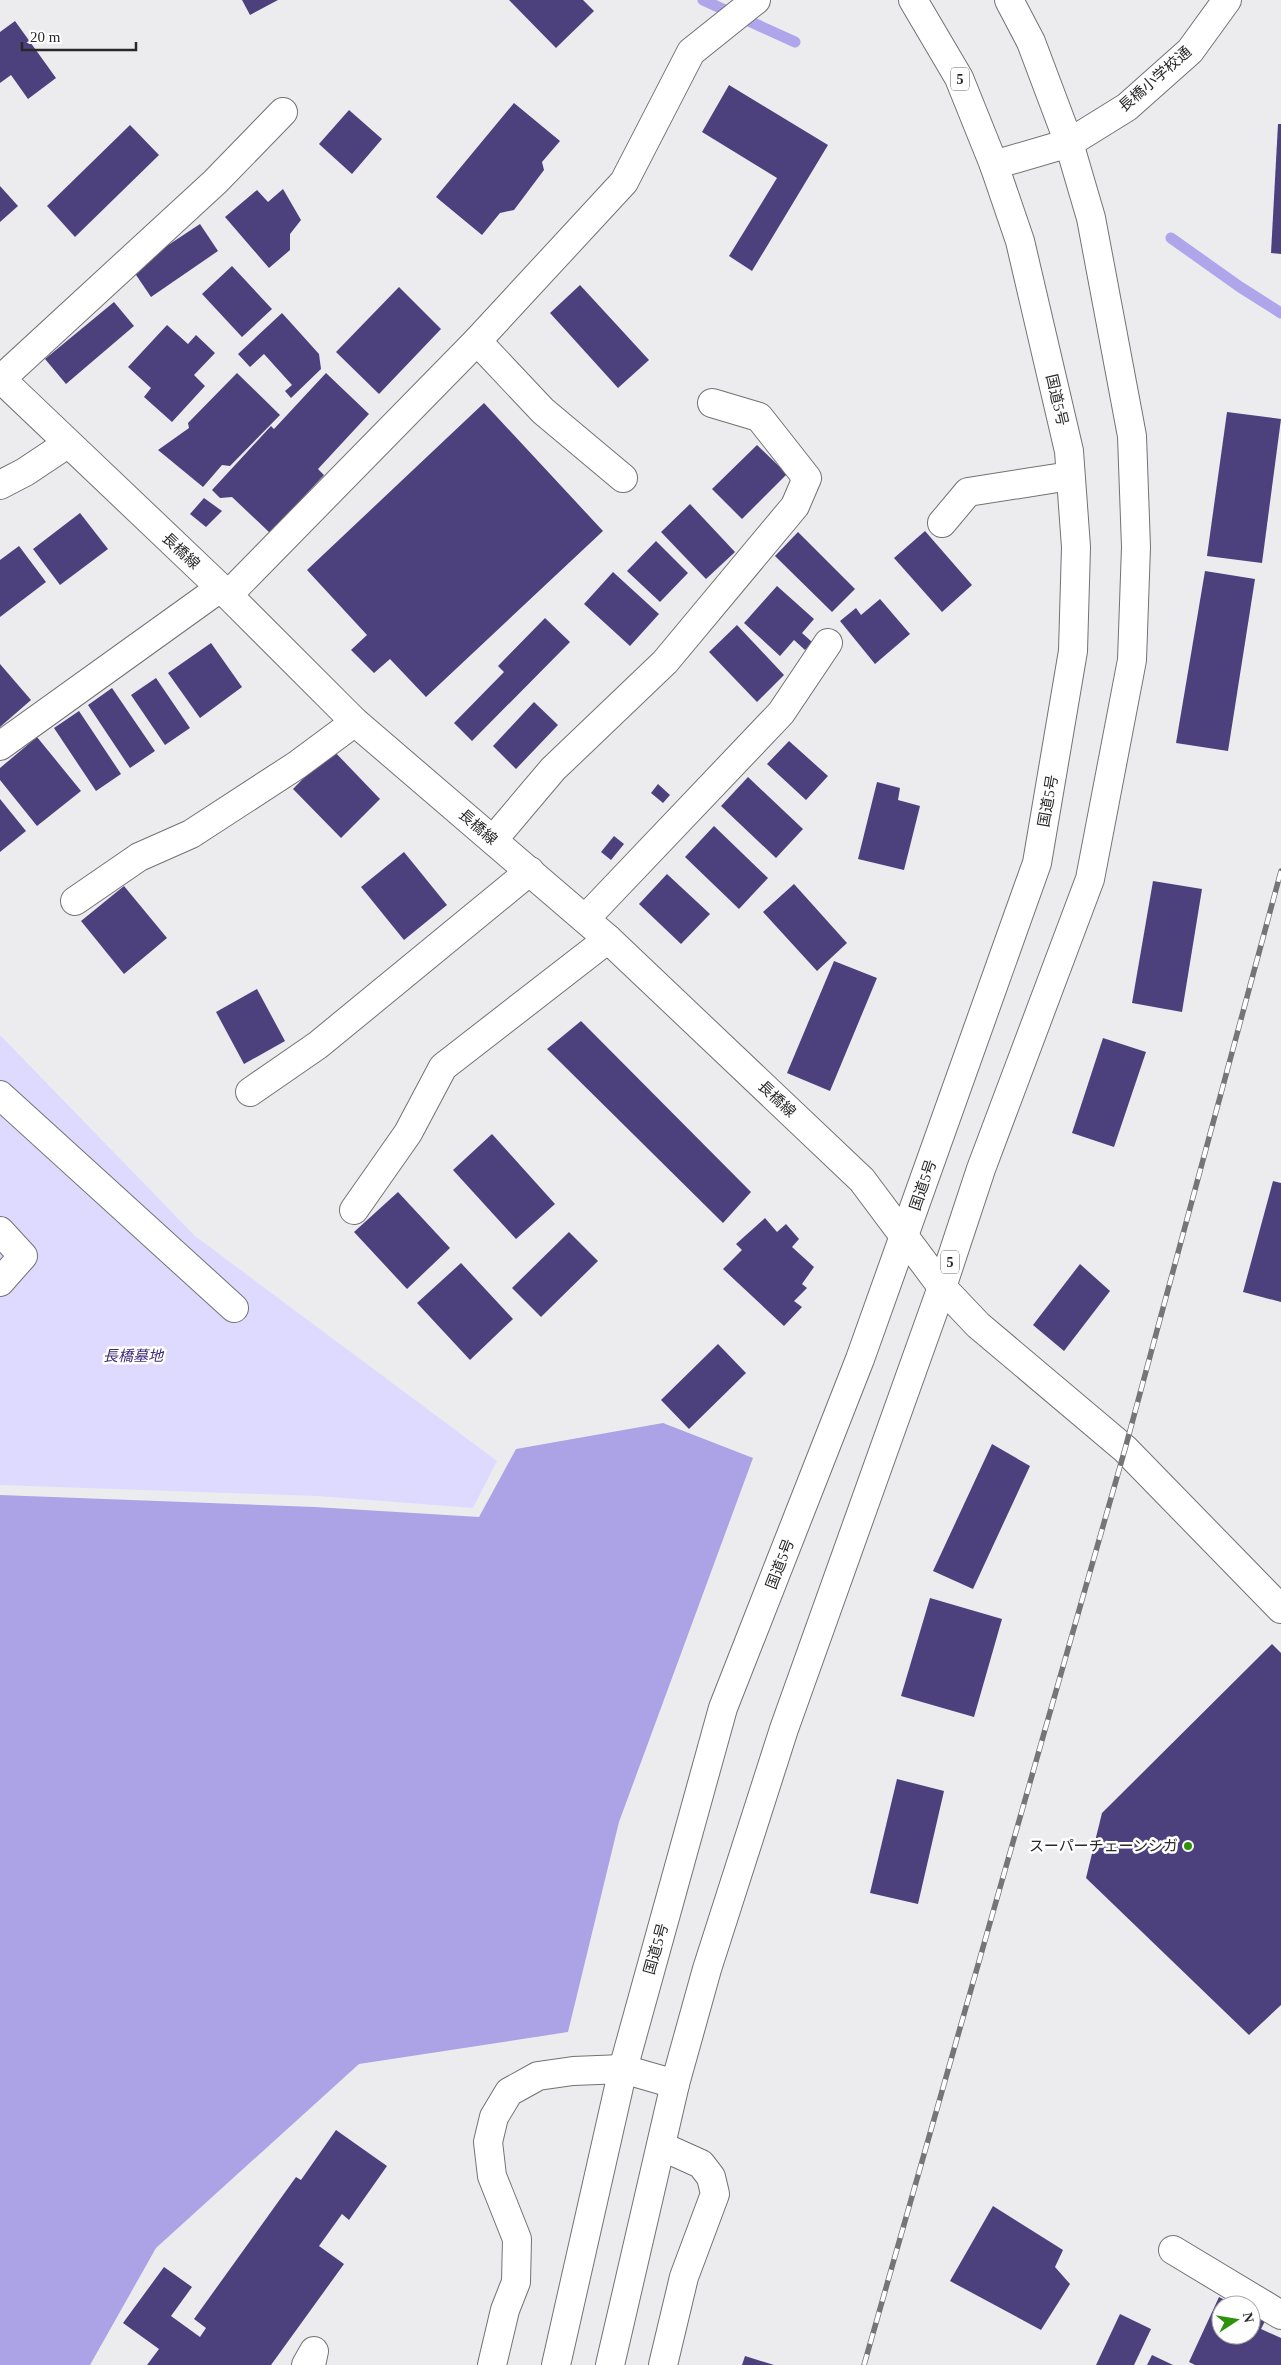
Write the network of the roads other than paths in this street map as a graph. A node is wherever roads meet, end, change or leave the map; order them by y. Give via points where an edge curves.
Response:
1 (756, 0) edge
2 (912, 0) edge
3 (1009, 0) edge
4 (1227, 0) edge
5 (283, 112) dead end
6 (1069, 143) junction
7 (994, 165) junction
8 (477, 341) junction
9 (0, 378) edge
10 (712, 402) dead end
11 (67, 444) junction
12 (1070, 476) junction
13 (623, 478) dead end
14 (0, 485) edge
15 (942, 524) dead end
16 (224, 592) junction
17 (828, 643) dead end
18 (356, 722) junction
19 (0, 746) edge
20 (493, 840) junction
21 (530, 871) junction
22 (75, 901) dead end
23 (585, 919) junction
24 (608, 939) junction
25 (250, 1092) dead end
26 (0, 1096) edge
27 (354, 1210) dead end
28 (0, 1231) edge
29 (905, 1235) junction
30 (0, 1282) edge
31 (942, 1287) junction
32 (234, 1308) dead end
33 (1281, 1609) edge
34 (623, 2069) junction
35 (675, 2084) junction
36 (661, 2146) junction
37 (1172, 2250) dead end
38 (1281, 2315) edge
39 (306, 2365) edge
40 (311, 2365) edge
41 (492, 2365) edge
42 (556, 2365) edge
43 (610, 2365) edge
44 (663, 2365) edge

1 - 8 main road via 691,52 624,182
2 - 7 main road, 国道5号 / 5 via 959,78
3 - 6 main road, 5 via 1031,42
4 - 6 main road, 長橋小学校通 via 1190,52 1128,107
5 - 9 main road via 215,182
6 - 7 main road, 長橋小学校通
6 - 31 main road, 5 via 1091,218 1132,436 1136,547 1132,660 1090,879 981,1169
7 - 12 main road, 国道5号 / 5 via 1020,242 1069,451
8 - 13 main road via 543,411
8 - 16 main road
9 - 11 main road, 長橋線
10 - 20 main road via 759,418 807,478 795,506 664,662 553,770
11 - 14 main road
11 - 16 main road, 長橋線
12 - 15 main road via 968,492
12 - 29 main road, 国道5号 / 5 via 1076,547 1073,651 1037,863
16 - 18 main road, 長橋線
16 - 19 main road
17 - 23 main road via 781,713
18 - 20 main road, 長橋線
18 - 22 main road via 199,829 139,857
20 - 21 main road, 長橋線
21 - 23 main road, 長橋線
21 - 25 main road via 318,1045
23 - 24 main road, 長橋線
24 - 27 main road via 443,1067 408,1133
24 - 29 main road, 長橋線 via 862,1180
26 - 32 main road
28 - 30 main road via 23,1256
29 - 31 main road, 長橋線
29 - 34 main road, 国道5号 / 5 via 860,1359 723,1708
31 - 33 main road, 長橋線 via 978,1325 1125,1450
31 - 35 main road, 5 via 784,1728 707,1969
34 - 35 main road
34 - 41 main road via 538,2076 509,2092 494,2117 488,2142 492,2176 517,2240 516,2282 505,2310
34 - 42 main road, 国道5号 / 5
35 - 36 main road, 5
36 - 43 main road, 5
36 - 44 main road via 701,2164 711,2176 715,2194 684,2277
37 - 38 main road
39 - 40 main road via 314,2351

